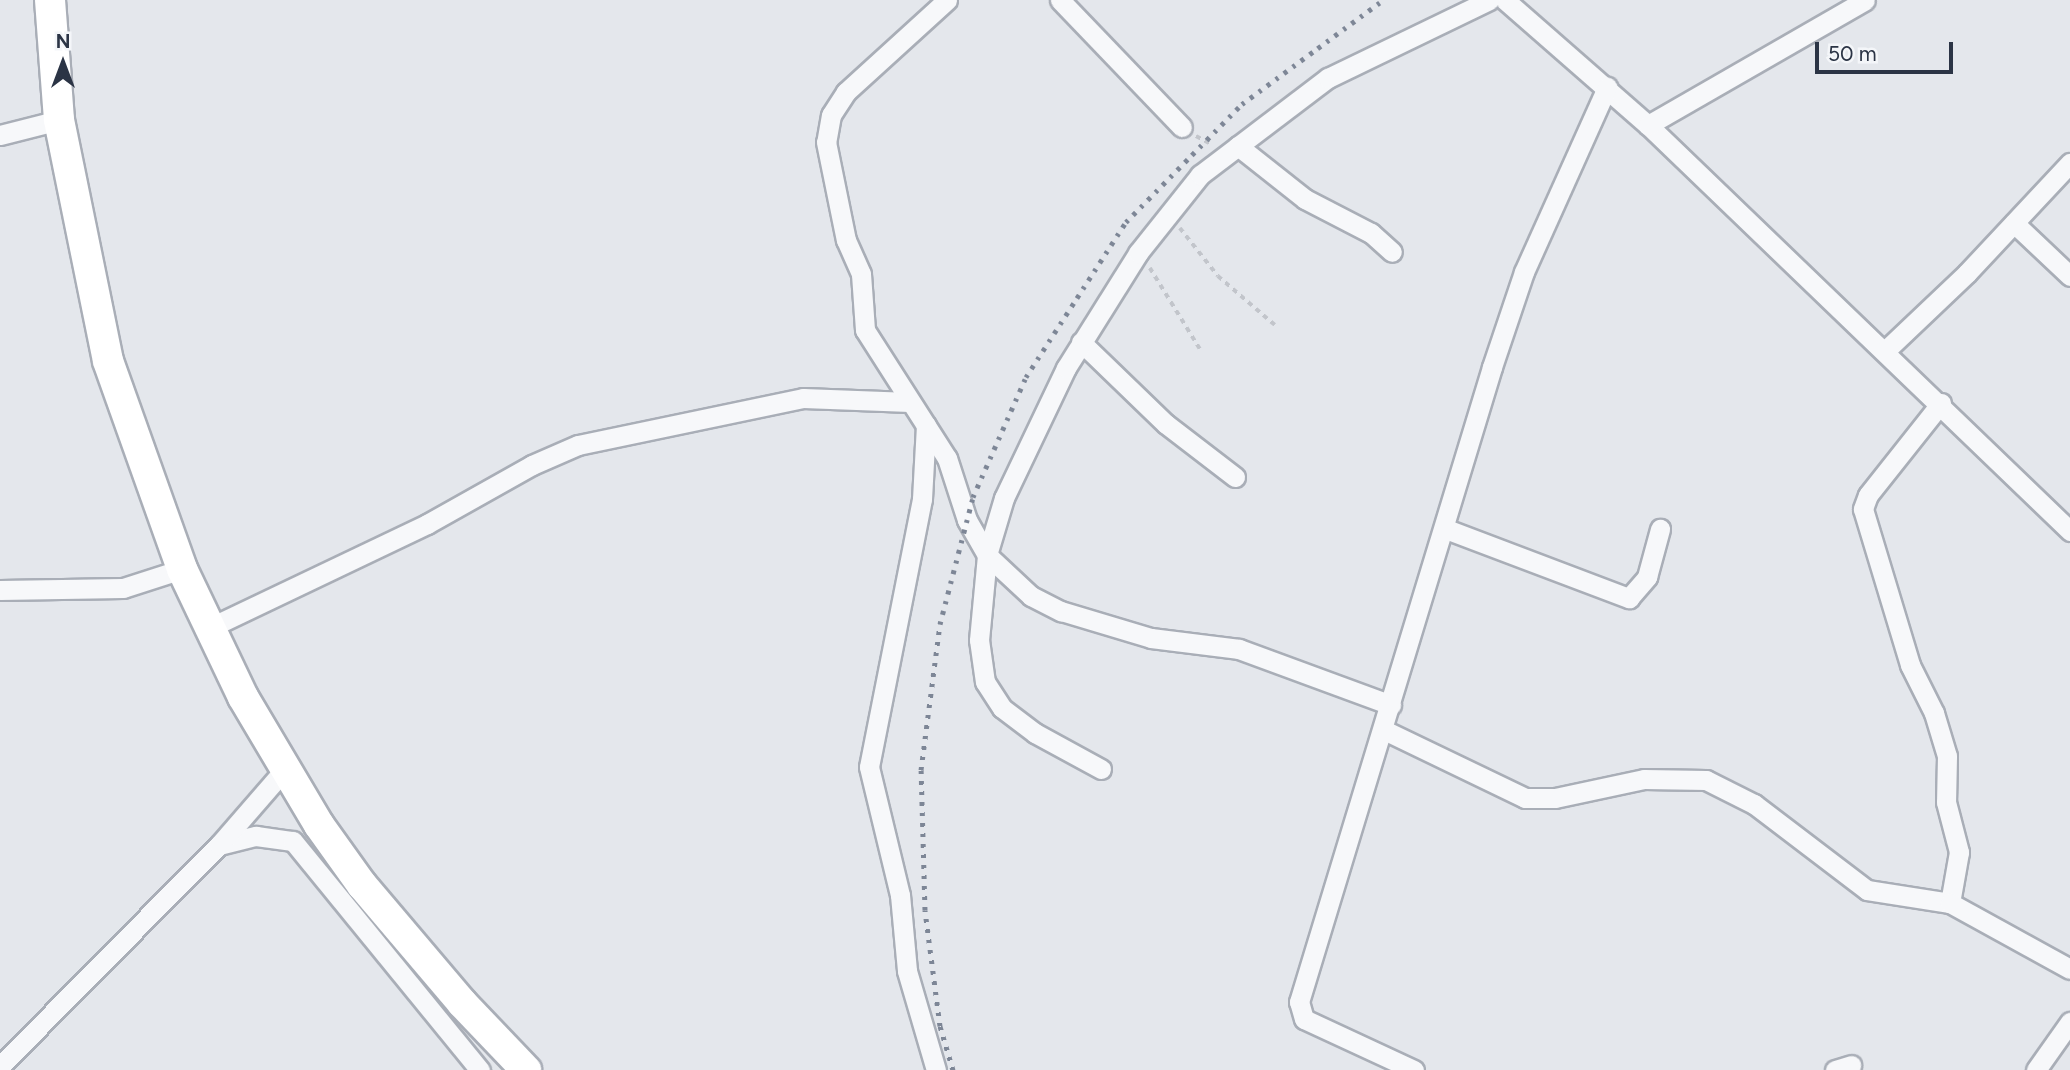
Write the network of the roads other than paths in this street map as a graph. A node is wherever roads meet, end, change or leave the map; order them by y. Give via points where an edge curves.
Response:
1 (50, 0) edge
2 (947, 0) edge
3 (1060, 0) edge
4 (1489, 0) edge
5 (1505, 0) edge
6 (1865, 0) edge
7 (1607, 87) junction
8 (60, 120) junction
9 (1648, 125) junction
10 (1182, 127) road end
11 (0, 135) edge
12 (1233, 149) junction
13 (2070, 163) edge
14 (2014, 223) junction
15 (1392, 252) dead end
16 (2070, 276) edge
17 (1081, 342) junction
18 (1886, 351) junction
19 (910, 402) junction
20 (1941, 403) junction
21 (926, 425) junction
22 (1235, 477) dead end
23 (1446, 529) junction
24 (1660, 529) dead end
25 (2070, 531) edge
26 (987, 555) junction
27 (182, 569) junction
28 (0, 590) edge
29 (209, 628) junction
30 (1391, 705) junction
31 (1384, 730) junction
32 (286, 768) junction
33 (1101, 769) dead end
34 (219, 845) junction
35 (1950, 903) junction
36 (2070, 969) edge
37 (2070, 1022) edge
38 (1, 1067) edge
39 (480, 1070) edge
40 (526, 1070) edge
41 (936, 1070) edge
42 (1414, 1070) edge
43 (2036, 1070) edge

1 - 8 main road
2 - 19 street via 846,92 831,115 826,142 845,240 861,275 861,318
3 - 10 street
4 - 12 street via 1328,78
5 - 7 street
6 - 9 street
7 - 9 street
7 - 23 street via 1524,272
8 - 11 street
8 - 27 main road via 108,360
9 - 18 street
12 - 15 street via 1305,198 1371,233
12 - 17 street via 1200,175 1167,213
13 - 14 street
14 - 16 street
14 - 18 street
17 - 22 street via 1166,424
17 - 26 street via 1017,468
18 - 20 street
19 - 21 street
19 - 29 street via 803,398 578,445 403,536
20 - 25 street
20 - 35 street via 1868,495 1863,509 1910,665 1934,713 1947,756 1946,802 1959,852
21 - 26 street via 954,473 967,520
21 - 41 street via 922,499 869,767 900,895 907,971
23 - 24 street via 1629,598 1647,577
23 - 30 street
26 - 30 street via 1031,596 1061,611 1151,638 1239,649
26 - 33 street via 979,640 990,692 1035,733
27 - 28 street via 123,588
27 - 29 main road
29 - 32 main road
30 - 31 street
31 - 35 street via 1502,791 1539,800 1644,779 1706,780 1754,804 1867,890
31 - 42 street via 1299,1009 1304,1019
32 - 34 street
32 - 40 main road via 319,825 362,884 462,1003
34 - 38 street
34 - 39 street via 256,836 293,841
35 - 36 street
37 - 43 street

